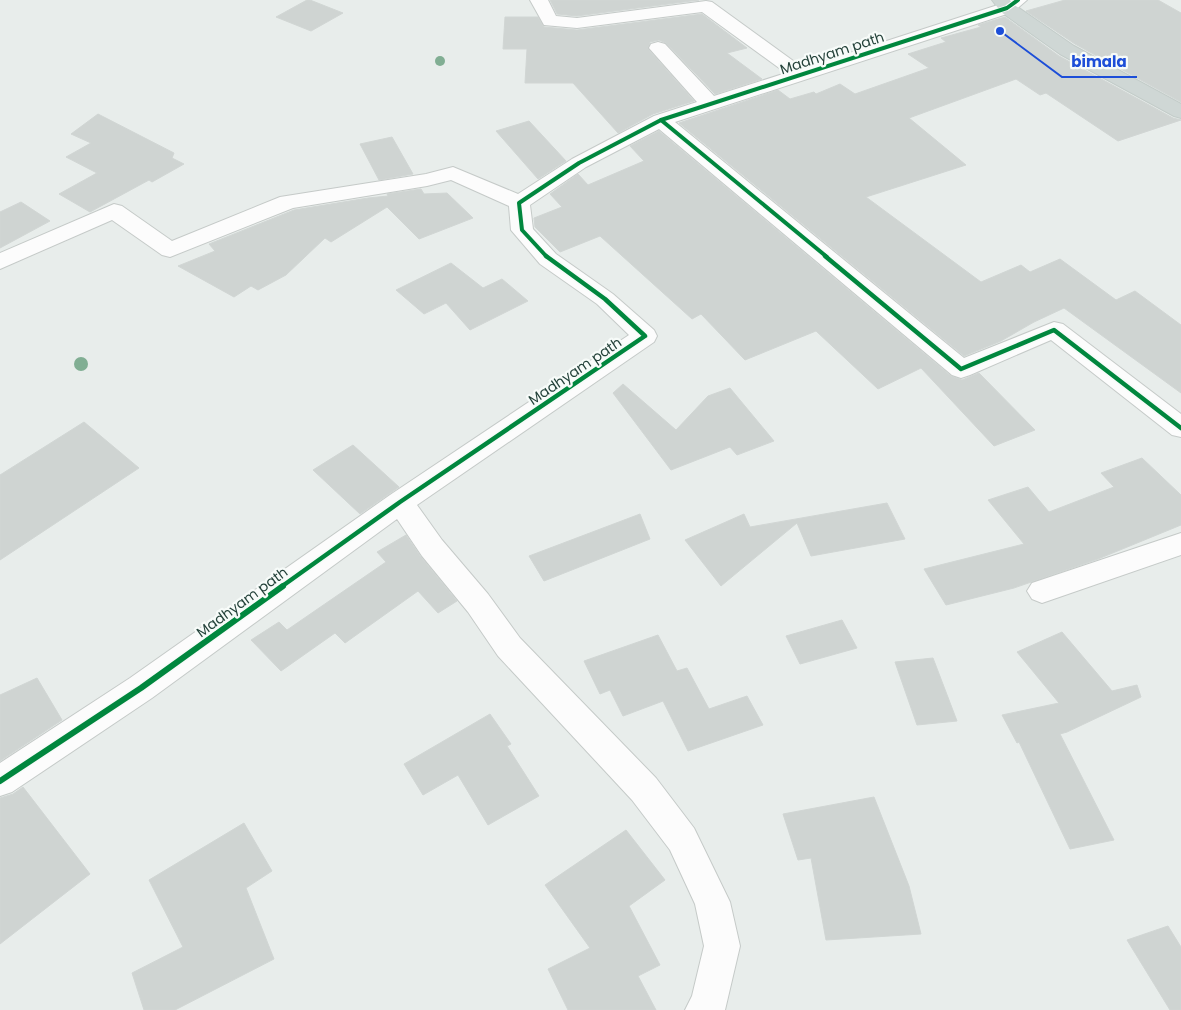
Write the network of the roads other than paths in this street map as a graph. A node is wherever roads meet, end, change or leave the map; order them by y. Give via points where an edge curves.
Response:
1 (539, 0) edge
2 (1009, 3) edge
3 (658, 48) dead end
4 (800, 75) junction
5 (710, 104) junction
6 (1181, 112) edge
7 (661, 120) junction
8 (520, 202) junction
9 (0, 262) edge
10 (1181, 428) edge
11 (400, 502) junction
12 (1181, 544) edge
13 (1042, 591) dead end
14 (0, 781) edge
15 (709, 1009) edge

1 - 4 street via 550,21 578,23 706,6
2 - 4 street, Madhyam path
2 - 6 main road via 1067,50
3 - 5 street
4 - 5 street, Madhyam path
5 - 7 street, Madhyam path
7 - 8 street, Madhyam path via 578,162
7 - 10 street via 961,369 1054,330
8 - 9 street via 453,174 288,202 170,250 114,211
8 - 11 street, Madhyam path via 522,230 548,259 605,298 645,336
11 - 14 street, Madhyam path via 141,688
11 - 15 street via 509,647 644,789 682,839 712,902 722,946
12 - 13 street

